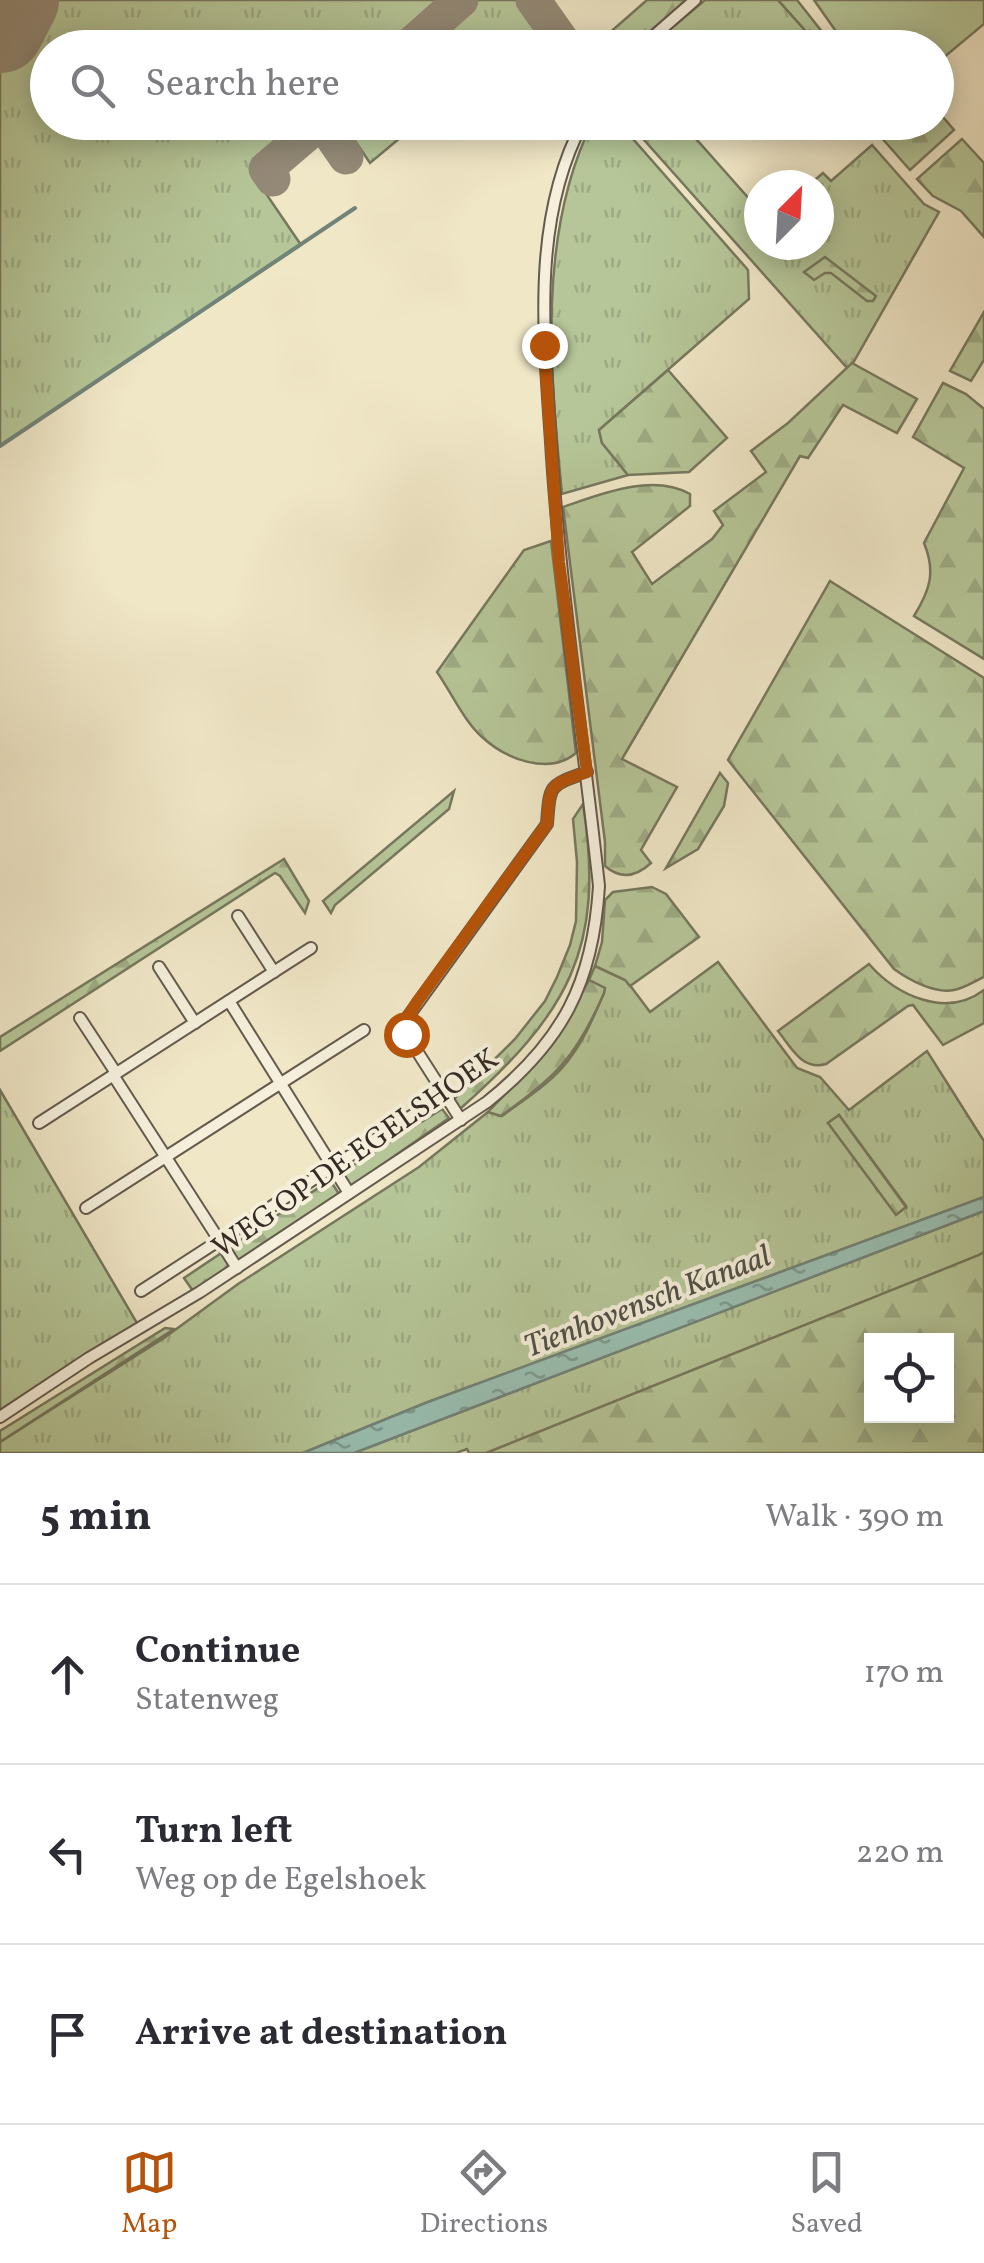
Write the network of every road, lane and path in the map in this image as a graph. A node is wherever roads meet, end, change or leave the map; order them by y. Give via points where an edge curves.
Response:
1 (695, 0) edge
2 (661, 30) edge
3 (574, 140) edge
4 (587, 772) junction
5 (238, 916) dead end
6 (312, 948) dead end
7 (159, 967) dead end
8 (274, 972) junction
9 (229, 1000) junction
10 (80, 1018) dead end
11 (195, 1023) junction
12 (364, 1030) dead end
13 (114, 1074) junction
14 (282, 1085) junction
15 (419, 1111) dead end
16 (461, 1120) junction
17 (39, 1122) dead end
18 (166, 1160) junction
19 (332, 1166) junction
20 (349, 1193) junction
21 (86, 1208) dead end
22 (218, 1240) junction
23 (236, 1268) junction
24 (140, 1291) dead end
25 (0, 1417) edge

1 - 2 street
3 - 4 street, WEG OP DE EGELSHOEK via 553,199 544,345 559,562
4 - 16 street, WEG OP DE EGELSHOEK via 599,886 588,971 544,1046 512,1082
4 - 16 street via 556,783 547,824 407,1018 406,1034
5 - 8 street
6 - 8 street
7 - 11 street
8 - 9 street
9 - 11 street
9 - 14 street
10 - 13 street
11 - 13 street
12 - 14 street
13 - 17 street
13 - 18 street
14 - 18 street
14 - 19 street
15 - 19 street
16 - 20 street, WEG OP DE EGELSHOEK
18 - 21 street
18 - 22 street
19 - 20 street
19 - 22 street
20 - 23 street, WEG OP DE EGELSHOEK
22 - 23 street
22 - 24 street
23 - 25 street, WEG OP DE EGELSHOEK

